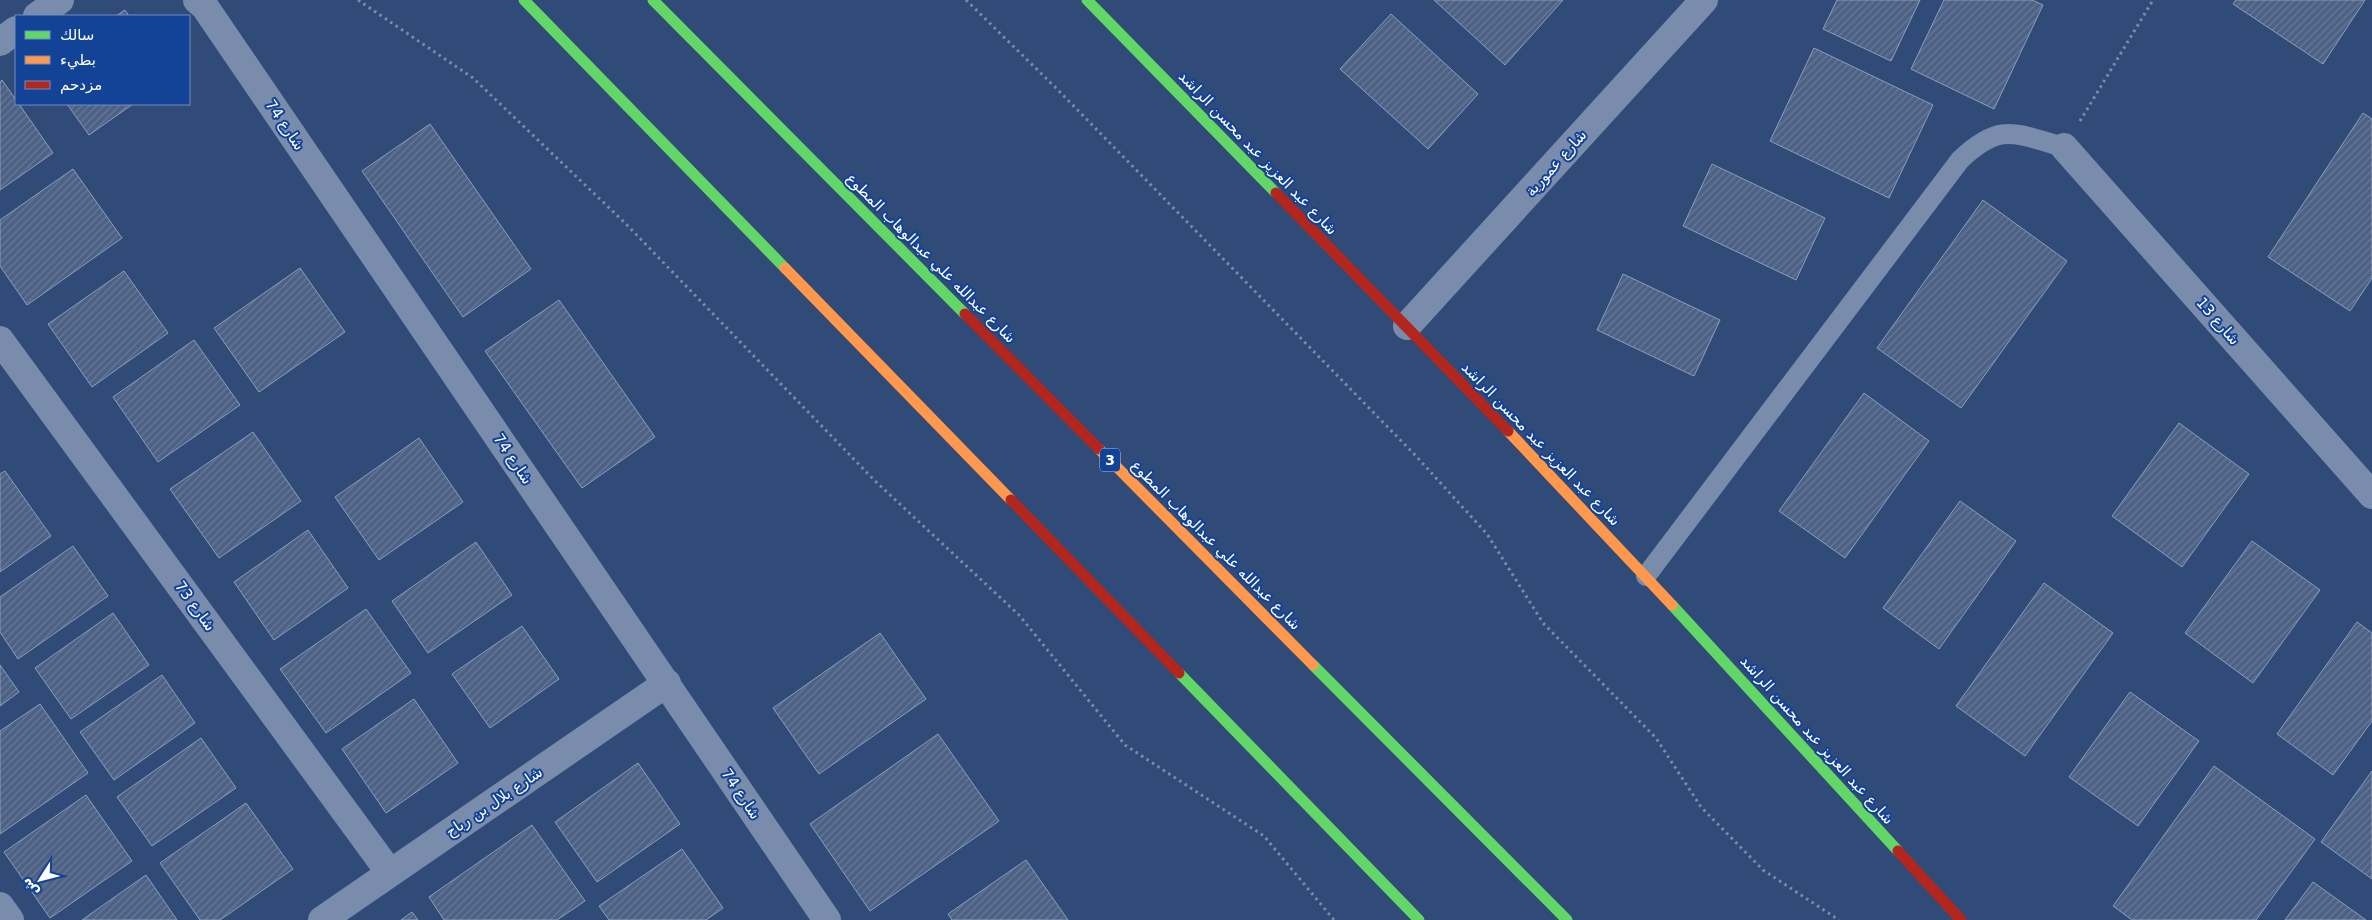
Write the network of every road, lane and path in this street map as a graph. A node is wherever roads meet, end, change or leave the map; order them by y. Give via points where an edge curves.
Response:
1 (60, 0) edge
2 (197, 0) edge
3 (358, 0) edge
4 (524, 0) edge
5 (653, 0) edge
6 (966, 0) edge
7 (1087, 0) edge
8 (1704, 0) edge
9 (2153, 0) edge
10 (38, 15) edge
11 (15, 31) edge
12 (0, 42) edge
13 (2064, 147) junction
14 (1407, 326) junction
15 (0, 340) edge
16 (2372, 495) edge
17 (1646, 576) junction
18 (666, 683) junction
19 (390, 873) junction
20 (0, 906) edge
21 (825, 919) edge
22 (10, 920) edge
23 (322, 920) edge
24 (1334, 920) edge
25 (1419, 920) edge
26 (1567, 920) edge
27 (1839, 920) edge
28 (1962, 920) edge

1 - 10 street
2 - 18 street, شارع 74
3 - 24 path via 473,78 626,224 874,480 1019,615 1126,745 1264,836
4 - 25 main road
5 - 26 main road, شارع عبدالله علي عبدالوهاب المطوع / 3
6 - 27 path via 1416,456 1487,534 1543,623 1656,738 1701,807 1763,870
7 - 14 main road, شارع عبد العزيز عبد محسن الراشد
8 - 14 street, شارع عمورية
9 - 13 path
11 - 12 street
13 - 16 street, شارع 13
13 - 17 lane via 2011,133 1988,137 1960,160
14 - 17 main road, شارع عبد العزيز عبد محسن الراشد
15 - 19 street, شارع 73
17 - 28 main road, شارع عبد العزيز عبد محسن الراشد
18 - 19 street, شارع بلال بن رباح
18 - 21 street, شارع 74
19 - 23 street, شارع بلال بن رباح
20 - 22 street

